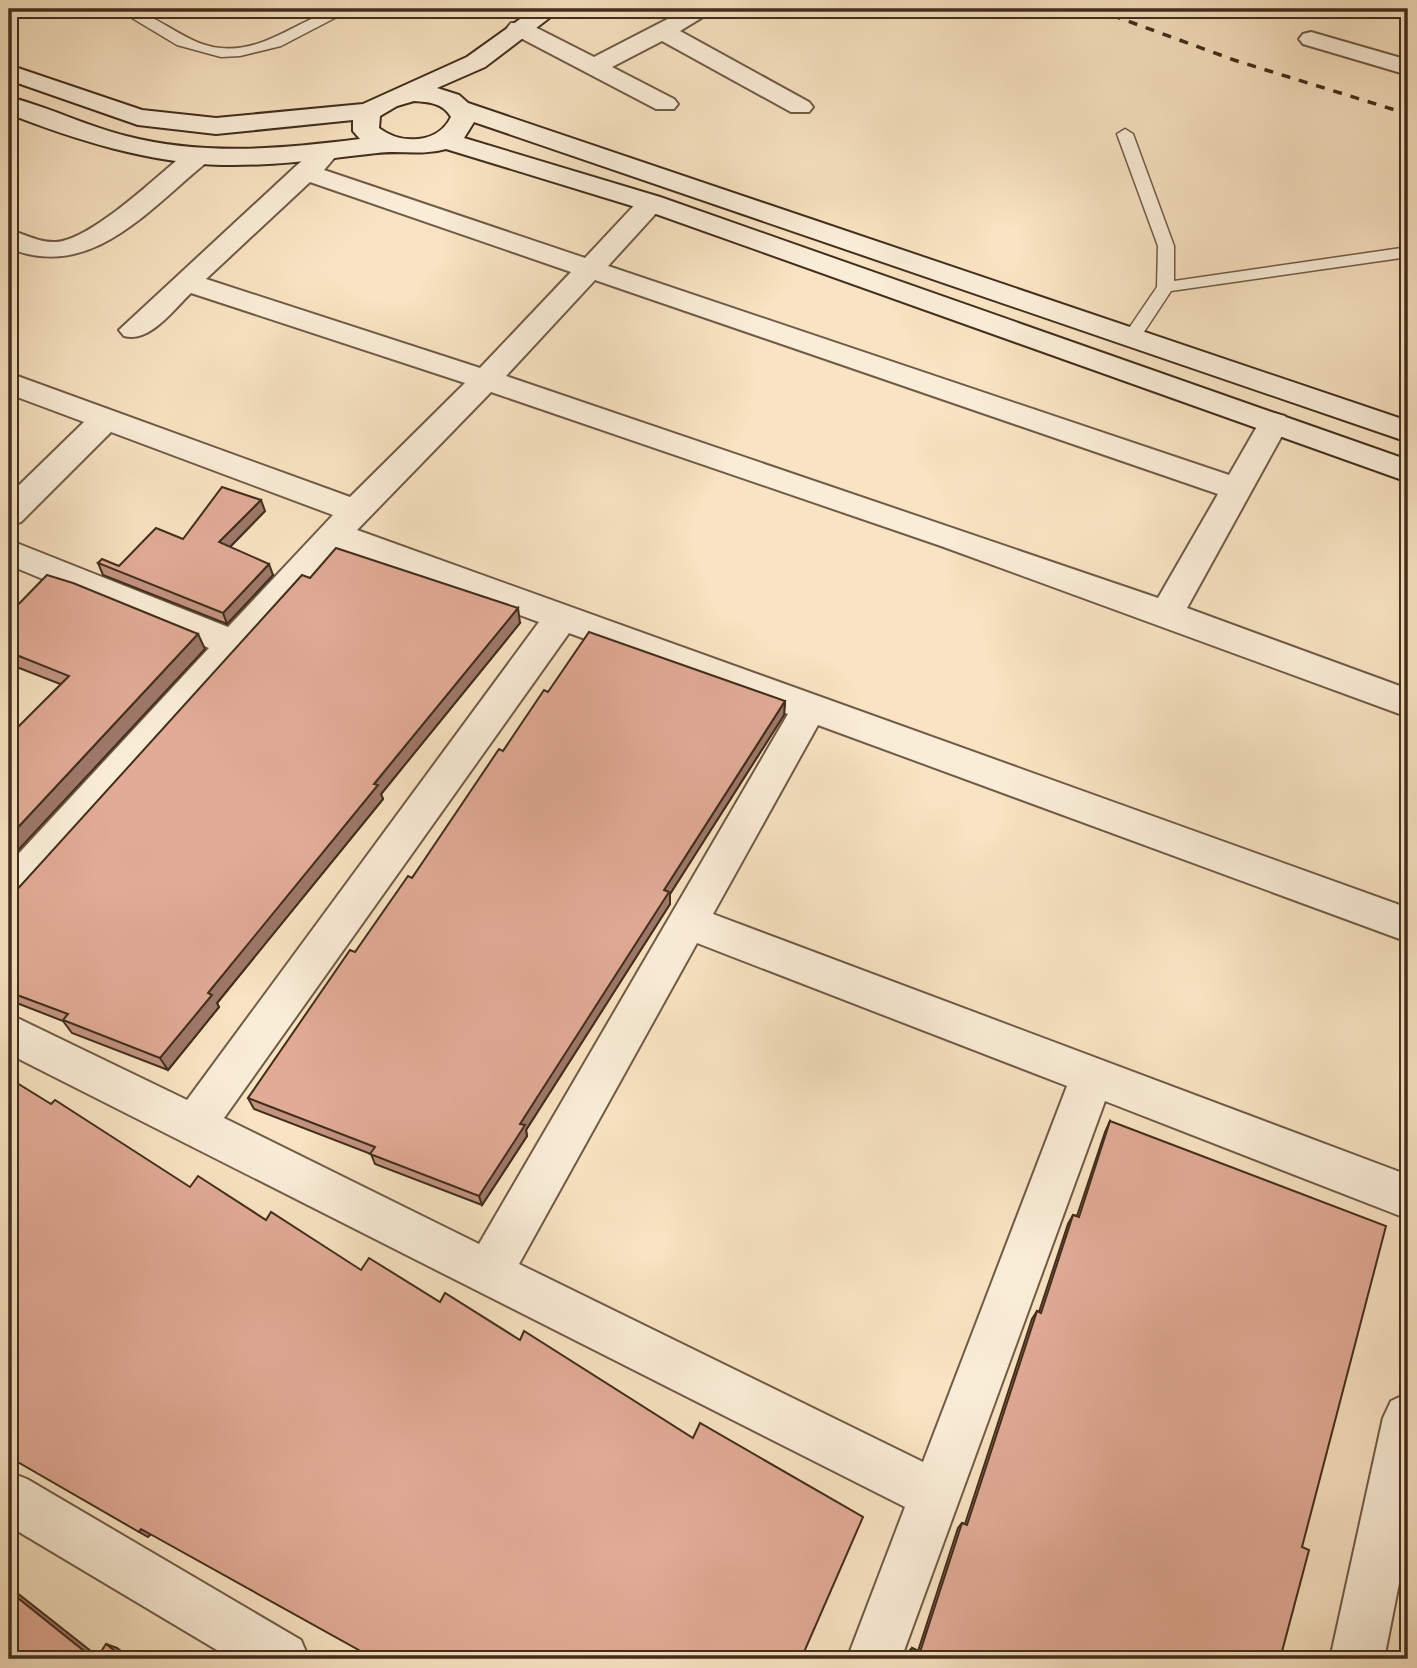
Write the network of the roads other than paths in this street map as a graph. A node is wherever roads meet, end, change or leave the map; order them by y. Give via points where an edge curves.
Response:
1 (124, 9) edge
2 (345, 9) edge
3 (549, 9) edge
4 (701, 9) edge
5 (519, 28) junction
6 (662, 31) junction
7 (1311, 39) dead end
8 (475, 62) junction
9 (594, 67) junction
10 (1408, 68) edge
11 (9, 72) edge
12 (398, 96) junction
13 (9, 104) edge
14 (665, 104) dead end
15 (457, 106) junction
16 (800, 107) dead end
17 (370, 111) junction
18 (1125, 134) dead end
19 (444, 140) junction
20 (384, 144) junction
21 (328, 151) junction
22 (198, 156) junction
23 (305, 172) junction
24 (651, 203) junction
25 (9, 238) edge
26 (1408, 252) edge
27 (592, 270) junction
28 (186, 282) junction
29 (1165, 287) junction
30 (134, 330) dead end
31 (1132, 337) junction
32 (487, 379) junction
33 (9, 383) edge
34 (106, 419) junction
35 (1274, 424) junction
36 (1408, 432) edge
37 (1408, 471) edge
38 (1237, 489) junction
39 (9, 514) edge
40 (344, 522) junction
41 (9, 552) edge
42 (1167, 613) junction
43 (562, 617) junction
44 (234, 644) junction
45 (1408, 703) edge
46 (810, 708) junction
47 (13, 880) edge
48 (688, 922) junction
49 (1408, 925) edge
50 (9, 1033) edge
51 (1093, 1074) junction
52 (194, 1125) junction
53 (1408, 1197) edge
54 (489, 1272) junction
55 (1408, 1418) edge
56 (936, 1495) junction
57 (9, 1497) edge
58 (282, 1659) edge
59 (874, 1659) edge
60 (1357, 1659) edge

1 - 2 lane via 200,49 232,55 281,41
3 - 5 street
4 - 6 street
5 - 8 street
5 - 9 street
6 - 9 street
6 - 16 street
7 - 10 street
8 - 12 street
8 - 15 street
9 - 14 street
11 - 17 street via 138,117 204,125
12 - 15 street via 429,94
12 - 17 street
13 - 22 street via 70,129
15 - 19 street via 464,117 462,125
15 - 31 street
17 - 20 street via 364,123 366,131
18 - 29 lane via 1166,246
19 - 20 street via 414,147
19 - 24 street
20 - 21 street
21 - 22 street
21 - 23 street
22 - 25 street via 79,245 38,250
23 - 27 street
23 - 28 street
24 - 27 street
24 - 35 street
26 - 29 lane
27 - 32 street
27 - 38 street
28 - 30 street
28 - 32 street
29 - 31 lane
31 - 36 street
32 - 40 street
32 - 42 street
33 - 34 street
34 - 39 street
34 - 40 street
35 - 37 street
35 - 38 street
38 - 42 street
40 - 43 street
40 - 44 street
41 - 44 street
42 - 45 street
43 - 46 street
43 - 52 street
44 - 47 street
46 - 48 street
46 - 49 street
48 - 51 street
48 - 54 street
50 - 52 street
51 - 53 street
51 - 56 street
52 - 54 street
54 - 56 street
55 - 60 street
56 - 59 street
57 - 58 street

